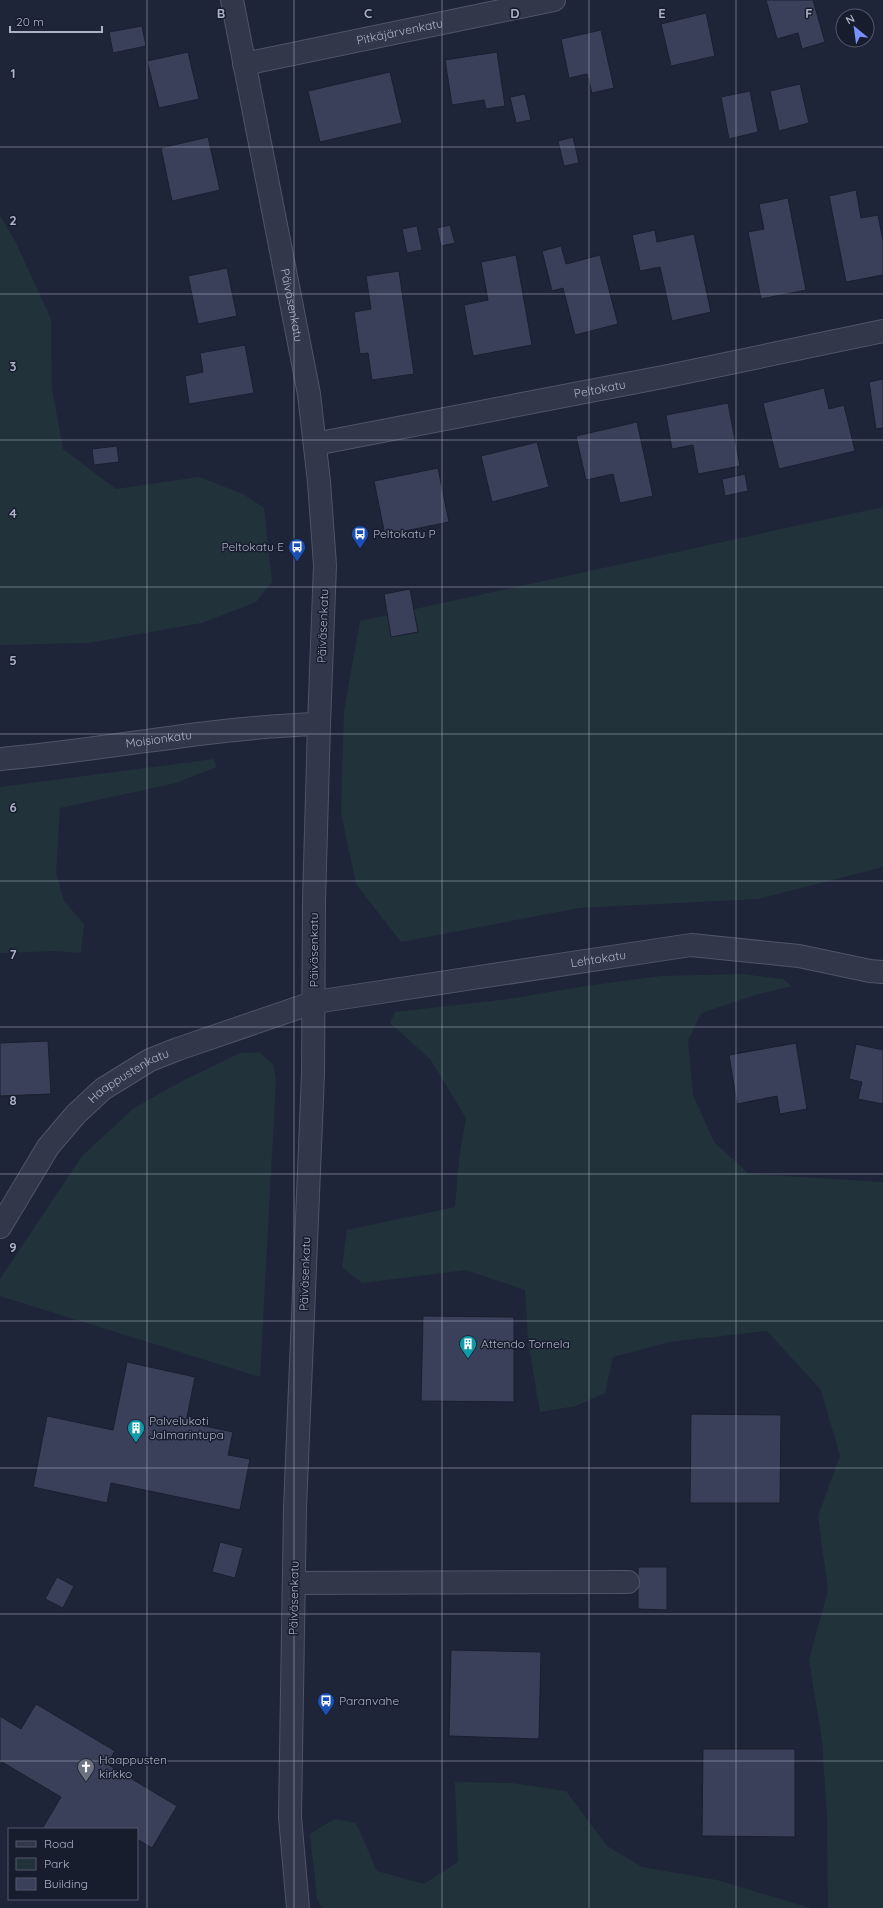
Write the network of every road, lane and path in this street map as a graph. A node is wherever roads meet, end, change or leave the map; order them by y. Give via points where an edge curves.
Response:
1 (232, 0) edge
2 (554, 0) edge
3 (244, 64) junction
4 (883, 331) edge
5 (315, 444) junction
6 (319, 724) junction
7 (0, 759) edge
8 (883, 972) edge
9 (314, 1002) junction
10 (0, 1227) edge
11 (628, 1582) dead end
12 (294, 1583) junction
13 (298, 1908) edge

1 - 3 street, Päiväsenkatu
2 - 3 street, Pitkäjärvenkatu
3 - 5 street, Päiväsenkatu via 309,394
4 - 5 street, Peltokatu via 668,376
5 - 6 street, Päiväsenkatu via 325,565
6 - 7 street, Moisionkatu via 275,725 58,754
6 - 9 street, Päiväsenkatu
8 - 9 street, Lehtokatu via 799,956 691,945
9 - 10 street, Haappustenkatu via 178,1048 150,1060 103,1090 76,1114 48,1147
9 - 12 street, Päiväsenkatu
11 - 12 street
12 - 13 street, Päiväsenkatu via 290,1817

